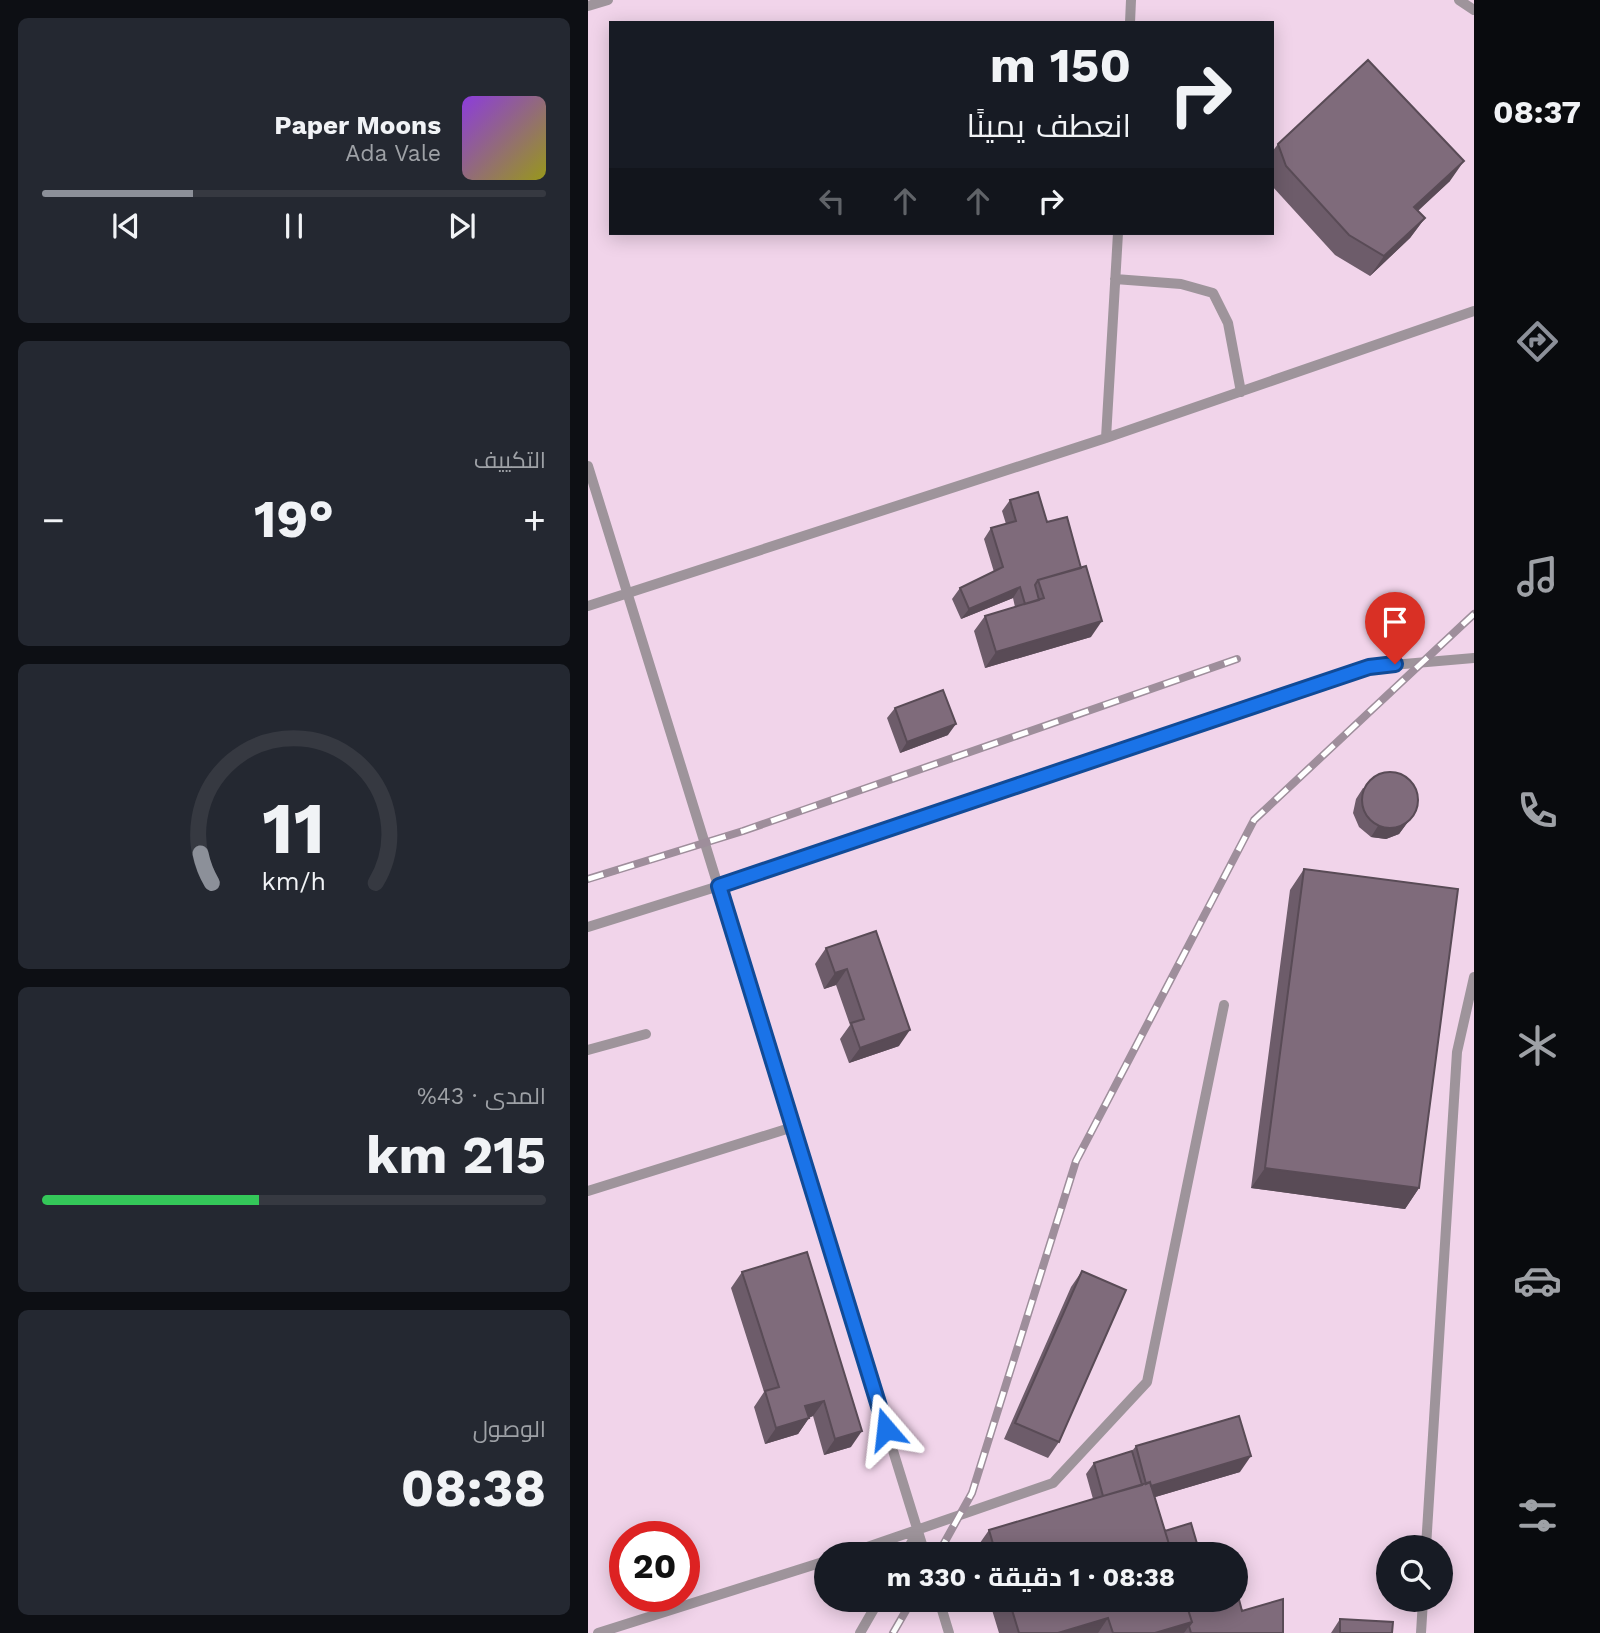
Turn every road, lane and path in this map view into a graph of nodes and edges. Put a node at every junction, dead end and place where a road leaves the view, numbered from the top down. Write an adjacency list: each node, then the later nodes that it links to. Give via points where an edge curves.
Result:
1 (608, 0): 4 (lane)
2 (1131, 0): 6 (lane)
3 (1459, 0): 5 (lane)
4 (588, 6)
5 (1474, 10)
6 (1130, 21)
7 (1118, 235): 8 (lane)
8 (1115, 279): 10 (lane, via 1181,284 1213,293 1228,323); 11 (lane)
9 (1474, 311): 10 (lane)
10 (1241, 391): 11 (lane)
11 (1106, 438): 13 (lane)
12 (588, 466): 13 (lane)
13 (627, 593): 14 (lane); 16 (lane)
14 (588, 606)
15 (1474, 658): 16 (lane, via 1369,667)
16 (719, 886): 17 (lane); 22 (lane)
17 (588, 927)
18 (1474, 978): 25 (lane, via 1457,1052)
19 (1224, 1005): 24 (lane, via 1147,1382 1053,1483)
20 (646, 1034): 21 (lane)
21 (588, 1050)
22 (793, 1127): 23 (lane); 24 (lane)
23 (588, 1191)
24 (918, 1531): 26 (lane); 27 (lane); 28 (lane)
25 (1427, 1535)
26 (884, 1542)
27 (912, 1542)
28 (921, 1542)
29 (814, 1565): 33 (lane)
30 (872, 1612): 34 (lane)
31 (943, 1612): 35 (lane)
32 (1422, 1612): 36 (lane)
33 (598, 1633)
34 (860, 1633)
35 (949, 1633)
36 (1421, 1633)

